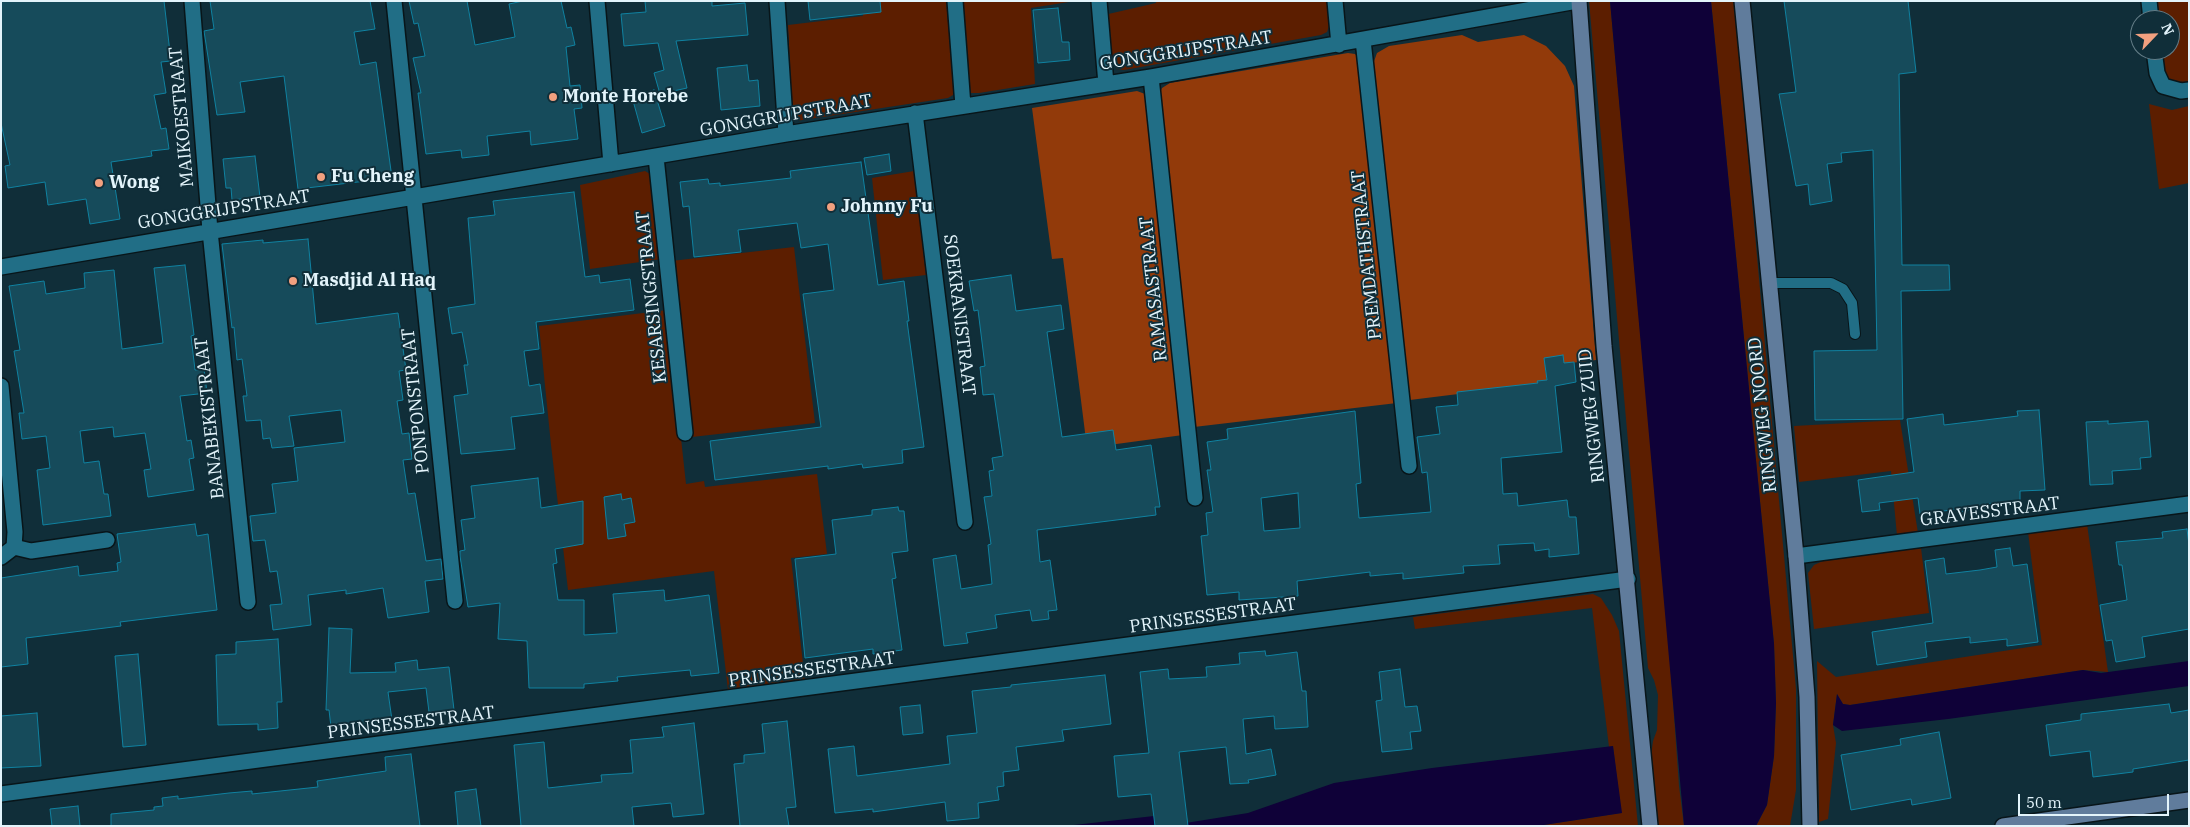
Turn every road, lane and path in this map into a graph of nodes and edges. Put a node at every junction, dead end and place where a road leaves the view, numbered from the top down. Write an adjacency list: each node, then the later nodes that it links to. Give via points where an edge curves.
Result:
1 (192, 1): 22 (street, MAIKOESTRAAT)
2 (394, 1): 21 (street, PONPONSTRAAT)
3 (597, 1): 20 (street)
4 (777, 1): 18 (street)
5 (955, 1): 16 (street)
6 (1099, 1): 14 (street)
7 (1335, 1): 11 (street)
8 (1578, 1): 10 (street, GONGGRIJPSTRAAT); 36 (street, RINGWEG ZUID, via 1604,346)
9 (1742, 1): 24 (street, RINGWEG NOORD)
10 (1363, 40): 11 (street, GONGGRIJPSTRAAT); 28 (street, PREMDATHSTRAAT)
11 (1338, 44): 13 (street, GONGGRIJPSTRAAT)
12 (2155, 60): 15 (street, via 2163,86)
13 (1151, 77): 14 (street, GONGGRIJPSTRAAT); 29 (street, RAMASASTRAAT)
14 (1106, 84): 16 (street, GONGGRIJPSTRAAT)
15 (2189, 90)
16 (963, 106): 17 (street, GONGGRIJPSTRAAT)
17 (915, 113): 18 (street, GONGGRIJPSTRAAT); 31 (street, SOEKRANISTRAAT)
18 (786, 134): 19 (street, GONGGRIJPSTRAAT)
19 (656, 157): 20 (street, GONGGRIJPSTRAAT); 27 (street, KESARSINGSTRAAT)
20 (611, 164): 21 (street, GONGGRIJPSTRAAT)
21 (415, 198): 22 (street, GONGGRIJPSTRAAT); 37 (street, PONPONSTRAAT)
22 (210, 231): 23 (street, GONGGRIJPSTRAAT); 38 (street, BANABEKISTRAAT)
23 (1, 267)
24 (1768, 283): 25 (lane, via 1831,283 1844,290 1852,303); 34 (street, RINGWEG NOORD)
25 (1856, 334)
26 (1, 386): 33 (street)
27 (685, 433)
28 (1409, 466)
29 (1195, 498)
30 (2189, 504): 34 (street, GRAVESSTRAAT)
31 (965, 522)
32 (107, 540): 33 (street, via 31,551)
33 (14, 546): 35 (street)
34 (1796, 556): 42 (street, RINGWEG NOORD, via 1807,697)
35 (1, 557)
36 (1628, 579): 39 (street, PRINSESSESTRAAT); 41 (street, RINGWEG ZUID)
37 (455, 601)
38 (248, 602)
39 (1, 794)
40 (2189, 800): 43 (street)
41 (1650, 826)
42 (1810, 826)
43 (2003, 826)

